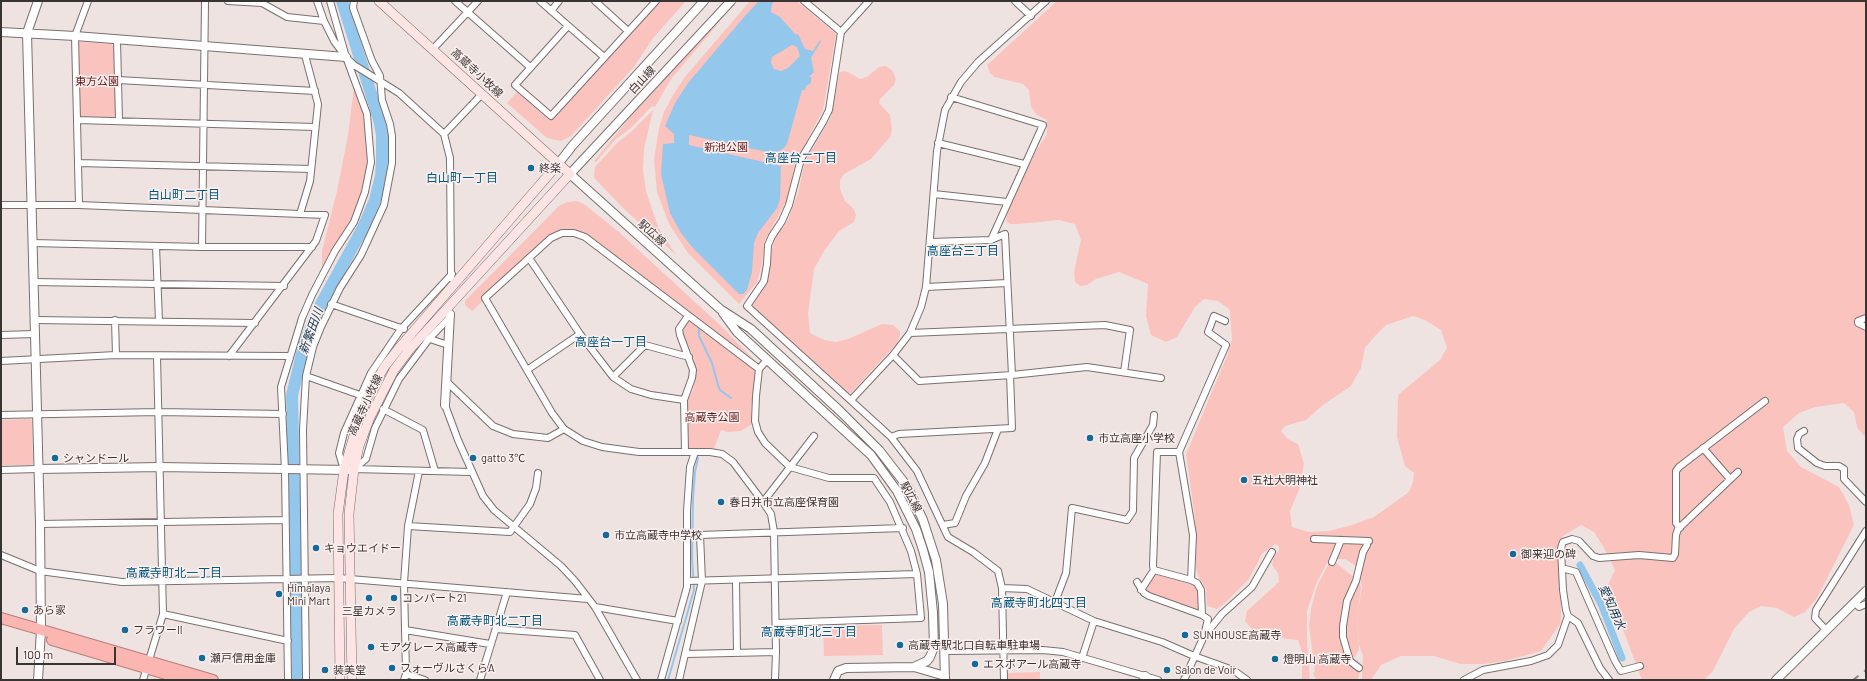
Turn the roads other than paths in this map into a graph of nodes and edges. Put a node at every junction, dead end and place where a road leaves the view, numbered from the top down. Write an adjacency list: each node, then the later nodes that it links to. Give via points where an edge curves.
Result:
1 (38, 1): 29 (street)
2 (88, 1): 30 (street)
3 (205, 1): 32 (street)
4 (228, 1): 24 (street, via 262,3 288,17)
5 (317, 1): 24 (street)
6 (330, 1): 35 (street)
7 (354, 1): 39 (street, via 353,8 372,61 379,70)
8 (379, 1): 33 (main road, 高蔵寺小牧線)
9 (455, 1): 22 (street)
10 (478, 1): 22 (street)
11 (540, 1): 21 (street)
12 (559, 1): 21 (street)
13 (595, 1): 26 (street)
14 (704, 1): 51 (street, 白山線)
15 (731, 1): 55 (street, 白山線)
16 (804, 1): 28 (street)
17 (869, 1): 28 (street)
18 (1015, 1): 23 (street)
19 (1046, 1): 23 (street)
20 (652, 2): 26 (street)
21 (551, 10): 25 (street)
22 (468, 12): 33 (street); 37 (street)
23 (1031, 16): 43 (street, via 978,62 960,82)
24 (324, 21): 35 (street)
25 (568, 26): 36 (street); 37 (street)
26 (628, 31): 36 (street)
27 (1, 32): 29 (street)
28 (841, 32): 113 (street, via 829,110 801,159 789,205 768,245 764,281 746,306)
29 (27, 33): 30 (street); 58 (street)
30 (75, 36): 31 (street); 44 (street)
31 (117, 40): 32 (street); 38 (street)
32 (204, 46): 34 (street); 40 (street)
33 (433, 49): 42 (main road, 高蔵寺小牧線)
34 (305, 55): 35 (street); 41 (street)
35 (346, 57): 39 (street); 97 (street, via 367,114 371,146 368,177 354,222 335,251 312,295)
36 (604, 57): 37 (street, via 551,116 515,85)
37 (530, 67)
38 (118, 80): 40 (street); 45 (street)
39 (378, 80): 48 (street, via 399,92); 75 (street, via 392,136 392,163 388,188 374,229)
40 (204, 85): 41 (street); 46 (street)
41 (315, 91): 47 (street, via 318,104)
42 (482, 94): 48 (street); 51 (main road, 高蔵寺小牧線)
43 (951, 97): 49 (street, via 941,123); 52 (street, via 1043,126)
44 (77, 120): 45 (street); 50 (street)
45 (119, 121): 46 (street)
46 (204, 124): 47 (street); 53 (street)
47 (315, 127): 54 (street)
48 (444, 134): 87 (street, via 450,158 452,276)
49 (938, 143): 52 (street); 56 (street)
50 (79, 164): 53 (street); 60 (street)
51 (558, 164): 55 (main road, 高蔵寺小牧線); 137 (main road, 高蔵寺小牧線, via 418,324 385,366 360,415)
52 (1024, 164): 57 (street)
53 (203, 167): 54 (street); 61 (street)
54 (311, 169): 62 (street)
55 (570, 174): 76 (street, 駅広線); 138 (main road, 高蔵寺小牧線, via 426,330 394,370 370,417 359,446)
56 (934, 194): 57 (street); 64 (street)
57 (1007, 202): 63 (street)
58 (31, 204): 59 (street); 60 (street); 65 (street)
59 (1, 205)
60 (79, 205): 61 (street)
61 (203, 209): 62 (street); 67 (street)
62 (300, 214): 68 (street, via 325,215)
63 (990, 240): 64 (street); 72 (street, via 1005,234)
64 (930, 242): 74 (street)
65 (32, 243): 66 (street); 70 (street)
66 (156, 246): 67 (street); 71 (street)
67 (202, 247): 68 (street)
68 (312, 247): 73 (street)
69 (529, 258): 78 (street, via 551,238 562,233 574,233 585,237); 90 (street); 104 (street, via 485,298)
70 (34, 282): 71 (street); 80 (street)
71 (158, 283): 73 (street); 82 (street)
72 (1007, 283): 74 (street); 86 (street)
73 (284, 286): 84 (street)
74 (926, 287): 88 (street)
75 (332, 304): 87 (street); 107 (street, via 314,347)
76 (720, 309): 101 (street, 駅広線, via 737,332); 203 (street, 駅広線, via 744,323 840,411 879,450 907,486 923,520 936,560 942,596)
77 (450, 316): 92 (street); 93 (street)
78 (688, 316): 99 (street, via 679,329); 103 (street)
79 (1866, 318): 85 (street, via 1858,321)
80 (34, 320): 81 (street); 89 (street)
81 (115, 320): 82 (street); 94 (street)
82 (159, 321): 84 (street)
83 (1225, 321): 130 (street, via 1214,316 1208,332 1226,345)
84 (255, 323): 96 (street)
85 (1866, 327)
86 (1009, 328): 88 (street); 105 (street, via 1105,325 1130,330); 106 (street)
87 (403, 329): 111 (street, via 371,373)
88 (910, 333): 98 (street)
89 (35, 334): 91 (street); 100 (street)
90 (580, 334): 104 (street); 108 (street)
91 (1, 335)
92 (428, 338): 93 (street); 116 (street, via 399,379)
93 (448, 344): 110 (street)
94 (116, 355): 95 (street); 100 (street)
95 (158, 356): 96 (street); 117 (street)
96 (229, 356): 97 (street)
97 (290, 356): 119 (street, via 281,386)
98 (893, 356): 106 (street, via 919,381); 113 (street)
99 (689, 357): 108 (street, via 646,345); 112 (street, via 693,370)
100 (36, 360): 102 (street); 118 (street)
101 (767, 360): 103 (street); 211 (street, 駅広線, via 871,455 907,510 929,572 933,613 933,653 927,661)
102 (1, 362)
103 (759, 369): 132 (street, via 754,410 758,432 765,443)
104 (527, 370): 122 (street)
105 (1124, 372): 106 (street, via 1087,367); 109 (street)
106 (1011, 375): 123 (street, via 1012,428)
107 (306, 376): 111 (street); 136 (street, via 303,430)
108 (613, 377): 112 (street, via 631,388 651,395)
109 (1160, 378)
110 (447, 382): 115 (street); 122 (street, via 493,426 513,434 548,438)
111 (360, 395): 137 (street, via 344,433 339,453)
112 (684, 400): 128 (street)
113 (851, 400): 126 (street)
114 (1765, 401): 127 (street)
115 (445, 405): 141 (street)
116 (383, 410): 138 (street, via 366,459); 140 (street, via 423,430)
117 (158, 412): 118 (street); 119 (street); 131 (street)
118 (37, 414): 121 (street); 133 (street)
119 (283, 414): 135 (street)
120 (1154, 415): 183 (street, via 1153,425 1134,458 1132,511 1127,520 1072,508 1066,573)
121 (1, 416)
122 (564, 429): 128 (street, via 583,441 602,447 640,452)
123 (998, 429): 126 (street, via 899,434); 150 (street, via 985,463 966,496 955,523)
124 (1804, 431): 146 (street, via 1797,439 1798,448 1817,463 1844,469 1844,479)
125 (814, 436): 132 (street)
126 (891, 437): 150 (street, via 917,471)
127 (1703, 448): 144 (street); 154 (street, via 1676,471 1676,523)
128 (685, 452): 129 (street)
129 (695, 452): 145 (street, via 722,454 733,462); 174 (street, via 690,468 686,511)
130 (1179, 452): 163 (street, via 1157,452); 172 (street, via 1193,535)
131 (160, 468): 133 (street); 135 (street); 148 (street)
132 (790, 468): 145 (street); 153 (street, via 829,478 874,478)
133 (38, 469): 134 (street); 149 (street)
134 (1, 470)
135 (285, 470): 136 (street); 147 (street)
136 (305, 470): 137 (street); 167 (street)
137 (344, 470): 138 (street); 168 (main road, 高蔵寺小牧線, via 338,514)
138 (354, 470): 139 (street); 169 (main road, 高蔵寺小牧線, via 349,514)
139 (419, 471): 140 (street); 151 (street)
140 (435, 471): 141 (street)
141 (471, 472): 152 (street, via 486,501)
142 (1738, 472): 144 (street)
143 (538, 473): 152 (street, via 530,504)
144 (1730, 479): 154 (street)
145 (763, 502): 156 (street, via 771,514)
146 (1866, 502)
147 (285, 520): 148 (street); 166 (street)
148 (161, 522): 149 (street); 173 (street)
149 (40, 524): 164 (street)
150 (942, 525): 178 (street, via 948,537 998,571)
151 (408, 526): 152 (street, via 510,532); 177 (street)
152 (513, 526): 182 (street, via 561,566)
153 (903, 528): 156 (street); 165 (street)
154 (1680, 528): 162 (street, via 1676,535 1676,554 1673,558 1599,558 1572,539 1563,542)
155 (1866, 531): 197 (street, via 1816,610 1815,618)
156 (774, 532): 170 (street); 175 (street, via 700,535)
157 (1314, 539): 158 (street)
158 (1341, 540): 161 (street); 212 (street, via 1368,541 1356,581 1346,601 1343,626 1350,661)
159 (1272, 552): 199 (street, via 1252,587 1222,614)
160 (1, 555): 164 (street)
161 (1332, 562)
162 (1562, 568): 189 (street); 210 (street, via 1576,572 1621,671)
163 (1154, 570): 172 (street); 179 (street)
164 (40, 571): 173 (street, via 122,582); 198 (street)
165 (917, 574): 170 (street); 193 (street, via 920,618)
166 (287, 578): 167 (street); 173 (street); 200 (street)
167 (304, 578): 168 (street); 214 (street)
168 (338, 578): 169 (street); 222 (main road, 高蔵寺小牧線)
169 (350, 578): 177 (street); 223 (main road, 高蔵寺小牧線)
170 (775, 578): 171 (street); 193 (street)
171 (736, 580): 175 (street); 205 (street)
172 (1191, 580): 188 (street, via 1197,583 1201,590)
173 (162, 581): 187 (street)
174 (688, 581): 175 (street); 192 (street)
175 (700, 581): 206 (street)
176 (1137, 582): 179 (street)
177 (404, 583): 181 (street); 196 (street)
178 (1002, 588): 183 (street, via 1027,589); 202 (street)
179 (1141, 590): 188 (street, via 1149,596)
180 (1866, 591): 184 (street)
181 (507, 592): 182 (street); 195 (street)
182 (588, 599): 186 (street)
183 (1055, 602): 191 (street)
184 (1854, 602): 185 (street, via 1859,607); 197 (street)
185 (1866, 604)
186 (595, 607): 192 (street); 227 (street)
187 (163, 614): 200 (street); 209 (street)
188 (1202, 615): 199 (street, via 1208,619)
189 (1568, 616): 236 (street, via 1558,645 1548,655 1531,661 1483,670); 237 (street, via 1578,623 1600,668)
190 (1, 618): 198 (highway)
191 (1094, 620): 207 (street, via 1162,642); 208 (street)
192 (678, 621): 228 (street)
193 (776, 623): 204 (street)
194 (1, 625): 198 (highway)
195 (496, 629): 201 (street); 226 (street, via 575,635)
196 (405, 630): 201 (street); 213 (street)
197 (1826, 630): 238 (street)
198 (41, 633): 209 (highway); 217 (street)
199 (1204, 636): 207 (street)
200 (288, 641): 221 (street)
201 (490, 644): 225 (street)
202 (1003, 650): 203 (street); 208 (street, via 1063,652); 232 (street)
203 (944, 651): 215 (street, 駅広線)
204 (776, 652): 205 (street); 230 (street)
205 (737, 653): 206 (street)
206 (686, 654): 229 (street)
207 (1194, 656): 234 (street); 235 (street, via 1232,670)
208 (1082, 658): 216 (street)
209 (148, 665): 218 (street); 219 (highway); 220 (highway)
210 (1640, 666)
211 (914, 667): 215 (street); 231 (street, via 846,668 838,671)
212 (1359, 668)
213 (405, 677): 224 (street)
214 (306, 678)
215 (945, 678)
216 (1141, 678): 233 (street)
217 (38, 680)
218 (143, 680)
219 (186, 680)
220 (213, 680)
221 (288, 680)
222 (340, 680)
223 (352, 680)
224 (425, 680)
225 (480, 680)
226 (600, 680)
227 (637, 680)
228 (661, 680)
229 (679, 680)
230 (775, 680)
231 (834, 680)
232 (1004, 680)
233 (1158, 680)
234 (1184, 680)
235 (1247, 680)
236 (1464, 680)
237 (1609, 680)
238 (1776, 680)

